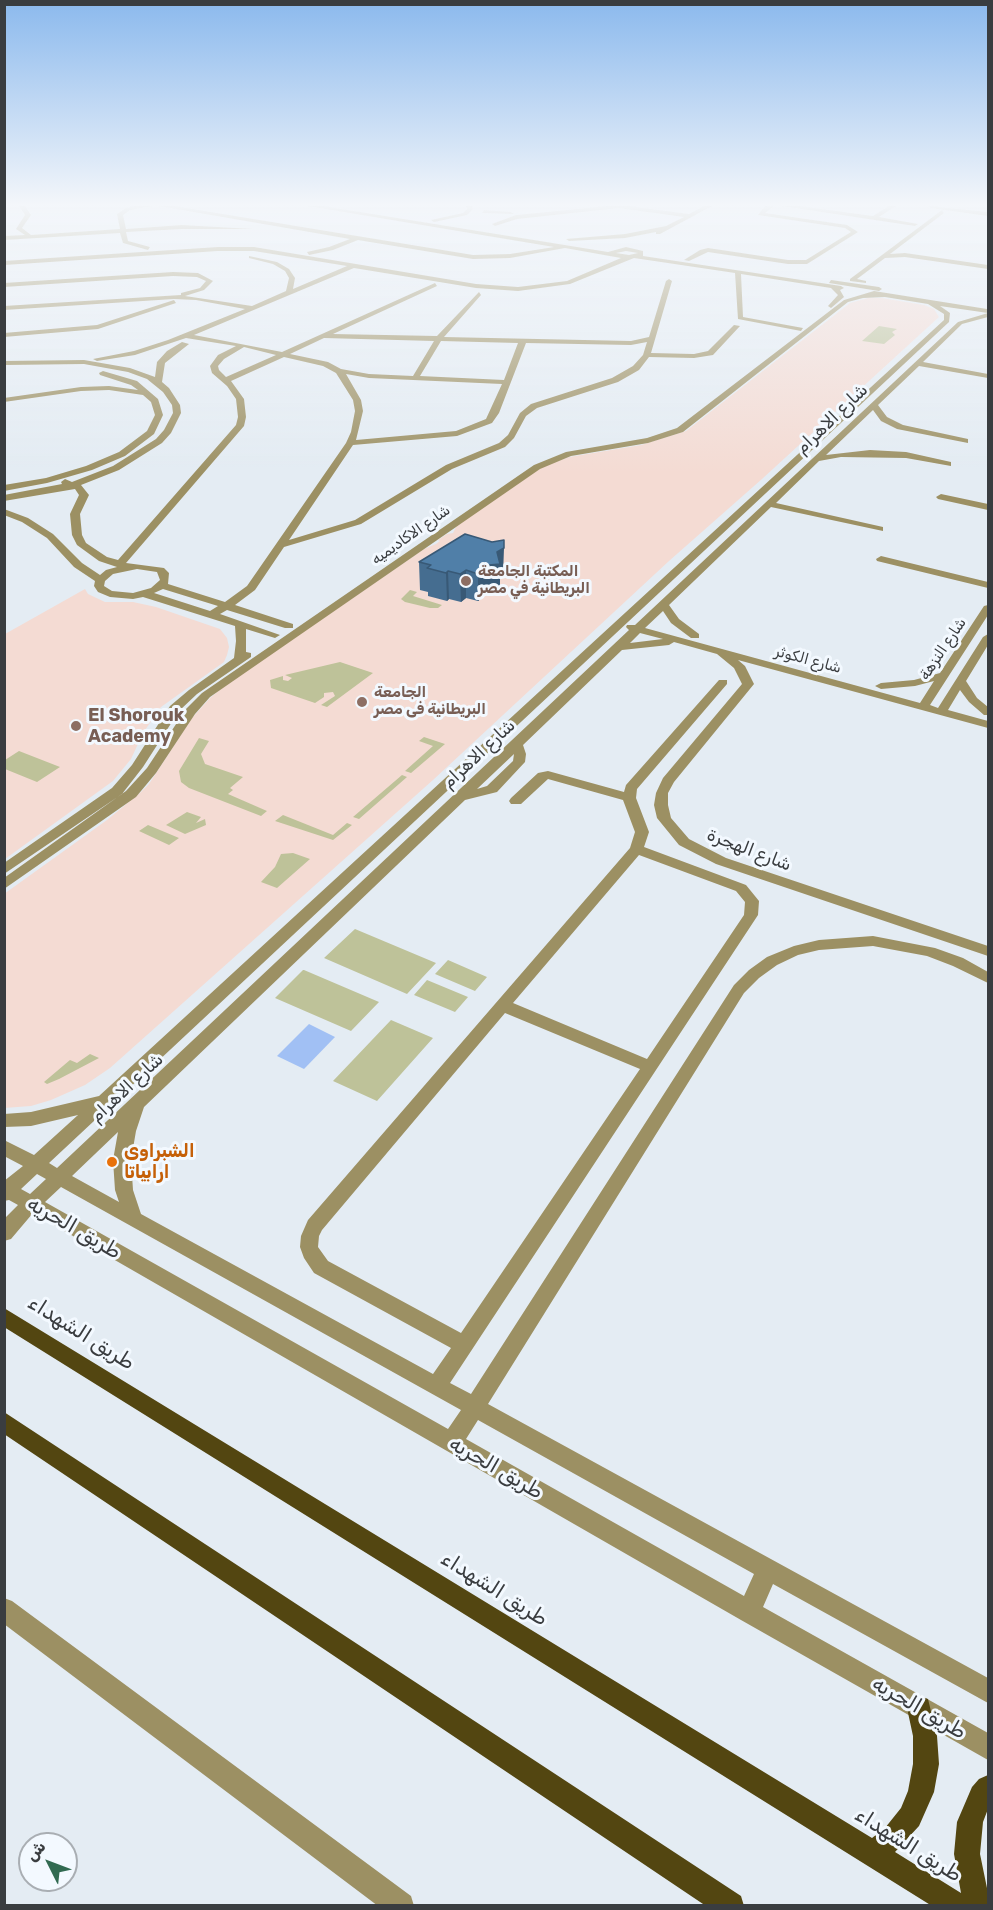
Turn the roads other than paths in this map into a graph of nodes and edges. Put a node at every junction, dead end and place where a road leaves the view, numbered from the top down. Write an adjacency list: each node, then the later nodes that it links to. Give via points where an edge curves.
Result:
1 (181, 295): 14 (street)
2 (203, 295): 16 (street)
3 (284, 295): 15 (street)
4 (298, 295): 24 (street)
5 (413, 295): 29 (street)
6 (478, 295): 37 (street)
7 (665, 295): 41 (street)
8 (739, 295): 31 (street, via 740,318)
9 (841, 295): 31 (street, شارع الاكاديميه)
10 (866, 295): 38 (street, شارع الاكاديميه, via 846,301)
11 (904, 295): 13 (street)
12 (904, 295): 13 (street)
13 (908, 296): 19 (street); 22 (street)
14 (174, 297): 16 (street); 17 (street)
15 (277, 298): 21 (street); 24 (street)
16 (205, 299): 21 (street)
17 (69, 301): 20 (street); 23 (street); 23 (street)
18 (194, 301): 20 (street); 21 (street); 26 (street, via 168,304)
19 (930, 302): 25 (street); 28 (street)
20 (108, 303): 26 (street, via 128,310)
21 (223, 305): 24 (street); 27 (street)
22 (988, 306)
23 (4, 309)
24 (256, 311): 27 (street); 36 (street)
25 (988, 313): 28 (street, شارع الاهرام)
26 (130, 316): 32 (street, via 90,328)
27 (231, 318): 34 (street)
28 (954, 322): 45 (street, شارع الاهرام); 66 (street, شارع الاهرام)
29 (346, 326): 33 (street); 35 (street)
30 (736, 326): 41 (street, via 710,353 694,356)
31 (801, 329): 38 (street, شارع الاكاديميه)
32 (4, 335)
33 (362, 335): 35 (street); 37 (street)
34 (186, 336): 36 (street); 43 (street)
35 (323, 336): 42 (street)
36 (200, 338): 40 (street); 46 (street, via 170,353)
37 (438, 338): 39 (street); 55 (street)
38 (793, 339): 78 (street, شارع الاكاديميه, via 686,427 665,436 551,459)
39 (523, 340): 41 (street); 59 (street)
40 (243, 345): 42 (street); 56 (street, via 216,361 215,371)
41 (649, 347): 84 (street, via 636,368 615,380 534,406 523,415 507,441 496,448 449,467 363,519)
42 (284, 354): 50 (street); 56 (street)
43 (106, 358): 48 (street); 49 (street)
44 (4, 363): 49 (street)
45 (916, 364): 52 (street); 52 (street, via 949,365); 63 (street, شارع الاهرام)
46 (159, 367): 51 (street); 57 (street)
47 (4, 368): 49 (street)
48 (97, 368): 49 (street); 51 (street); 53 (street)
49 (72, 371): 60 (street)
50 (339, 371): 54 (street); 58 (street)
51 (140, 373): 53 (street); 57 (street)
52 (988, 374)
53 (112, 375): 61 (street, via 135,383)
54 (369, 376): 55 (street); 58 (street)
55 (415, 378): 59 (street)
56 (226, 380): 87 (street, via 240,399 240,426)
57 (158, 382): 71 (street, via 176,405 173,422 147,450)
58 (348, 382): 68 (street, via 359,411)
59 (507, 382): 68 (street, via 493,417 476,428)
60 (53, 392): 61 (street, via 95,388); 62 (street)
61 (149, 394): 72 (street, via 159,415 145,438 106,461)
62 (4, 400)
63 (873, 405): 64 (street); 65 (street, شارع الاهرام)
64 (884, 419): 65 (street); 67 (street, via 909,430)
65 (856, 421): 66 (street); 69 (street, شارع الاهرام)
66 (837, 422): 98 (street, شارع الاهرام)
67 (965, 441)
68 (350, 443): 82 (street)
69 (815, 460): 70 (street, via 870,453 906,455); 79 (street, شارع الاهرام)
70 (948, 464)
71 (102, 474): 73 (street); 75 (street)
72 (47, 480): 73 (street); 74 (street)
73 (72, 485): 75 (street); 77 (street)
74 (4, 488)
75 (84, 495): 87 (street, via 75,514 82,544)
76 (941, 497): 80 (street)
77 (4, 498)
78 (481, 500): 91 (street, شارع الاكاديميه); 93 (street, شارع الاكاديميه)
79 (769, 504): 83 (street); 94 (street, شارع الاهرام)
80 (988, 507)
81 (4, 512): 88 (street, via 50,536 78,565)
82 (293, 527): 84 (street); 85 (street)
83 (880, 529)
84 (328, 533): 85 (street)
85 (281, 545): 95 (street, via 251,588)
86 (881, 559): 90 (street)
87 (123, 566): 88 (street); 89 (street, via 160,570 166,577)
88 (100, 580): 92 (street, via 102,591 110,594)
89 (162, 585): 92 (street); 95 (street)
90 (988, 585)
91 (341, 590): 93 (street); 100 (street, شارع الاكاديميه)
92 (145, 594): 97 (street)
93 (353, 594): 115 (street, شارع الاكاديميه, via 216,688)
94 (664, 604): 101 (street, شارع الاهرام); 103 (street)
95 (226, 606): 97 (street); 100 (street)
96 (988, 608): 108 (street, شارع النزهة)
97 (211, 615): 99 (street)
98 (623, 621): 101 (street, شارع الكوثر); 132 (street, شارع الاهرام)
99 (240, 624): 102 (street); 107 (street)
100 (289, 626): 102 (street, شارع الاكاديميه)
101 (641, 626): 103 (street, شارع الكوثر); 105 (street, شارع الاهرام)
102 (275, 635): 107 (street, شارع الاكاديميه)
103 (690, 639): 105 (street); 106 (street, شارع الكوثر); 111 (street, شارع الكوثر)
104 (987, 642): 109 (street, شارع النزهة)
105 (618, 647): 118 (street, شارع الاهرام)
106 (721, 652): 112 (street, شارع الكوثر); 129 (street, شارع الهجرة, via 739,666 748,684 662,792 664,818 672,830 684,842 721,861)
107 (240, 659): 114 (street, شارع الاكاديميه)
108 (944, 675): 111 (street); 112 (street, شارع النزهة)
109 (960, 681): 113 (street, شارع النزهة); 116 (street)
110 (723, 682): 122 (street, via 635,784)
111 (881, 686): 112 (street, شارع الكوثر)
112 (926, 703): 113 (street, شارع الكوثر)
113 (943, 708): 116 (street, شارع الكوثر); 117 (street, شارع الكوثر)
114 (174, 709): 115 (street); 124 (street, شارع الاكاديميه, via 128,779)
115 (190, 712): 125 (street, شارع الاكاديميه, via 143,782)
116 (988, 714)
117 (988, 725)
118 (516, 744): 119 (street, via 520,759); 121 (street, شارع الاهرام)
119 (514, 768): 120 (street); 121 (street, via 492,789)
120 (542, 777): 122 (street, via 555,776); 123 (street)
121 (461, 796): 133 (street, شارع الاهرام)
122 (629, 798): 126 (street, via 642,832)
123 (516, 801)
124 (62, 830): 125 (street); 127 (street, شارع الاكاديميه)
125 (76, 835): 128 (street, شارع الاكاديميه)
126 (636, 849): 131 (street); 134 (street, via 741,888 752,901 753,909)
127 (4, 870)
128 (4, 885)
129 (988, 951)
130 (988, 978): 150 (street, via 930,952 873,941 845,941 802,949 772,961 754,974 739,989)
131 (502, 1005): 134 (street); 148 (street, via 315,1225 310,1236 309,1247 321,1267)
132 (159, 1051): 133 (street); 135 (street, شارع الاهرام)
133 (182, 1061): 136 (street, شارع الاهرام)
134 (651, 1066): 148 (street)
135 (141, 1068): 136 (street); 137 (street, شارع الاهرام)
136 (164, 1078): 138 (street, شارع الاهرام)
137 (106, 1100): 139 (street, via 50,1115); 141 (street, شارع الاهرام)
138 (138, 1103): 142 (street, شارع الاهرام); 145 (street, via 127,1131 122,1160 124,1190)
139 (4, 1121)
140 (4, 1147): 141 (street, طريق الحريه)
141 (37, 1164): 142 (street, طريق الحريه); 143 (street, شارع الاهرام)
142 (59, 1177): 144 (street, شارع الاهرام); 145 (street, طريق الحريه)
143 (6, 1191): 144 (street, طريق الحريه)
144 (32, 1204): 146 (street, شارع الاهرام); 152 (street, طريق الحريه)
145 (134, 1218): 149 (street, طريق الحريه)
146 (4, 1234)
147 (4, 1316): 162 (main road, طريق الشهداء)
148 (465, 1345): 149 (street)
149 (437, 1386): 150 (street, طريق الحريه)
150 (474, 1407): 152 (street); 153 (street, طريق الحريه)
151 (4, 1422): 164 (main road)
152 (452, 1442): 155 (street, طريق الحريه)
153 (768, 1569): 155 (street); 157 (street, طريق الحريه)
154 (4, 1609): 163 (street)
155 (749, 1612): 159 (street, طريق الحريه)
156 (988, 1677): 157 (street)
157 (963, 1678): 158 (street, طريق الحريه)
158 (988, 1691)
159 (919, 1708): 160 (street, طريق الحريه); 162 (main road, via 926,1764 921,1792 894,1837)
160 (988, 1747)
161 (988, 1788): 166 (main road, via 970,1822 967,1854)
162 (873, 1853): 165 (main road, طريق الشهداء)
163 (401, 1905)
164 (731, 1905)
165 (958, 1905)
166 (980, 1905)

